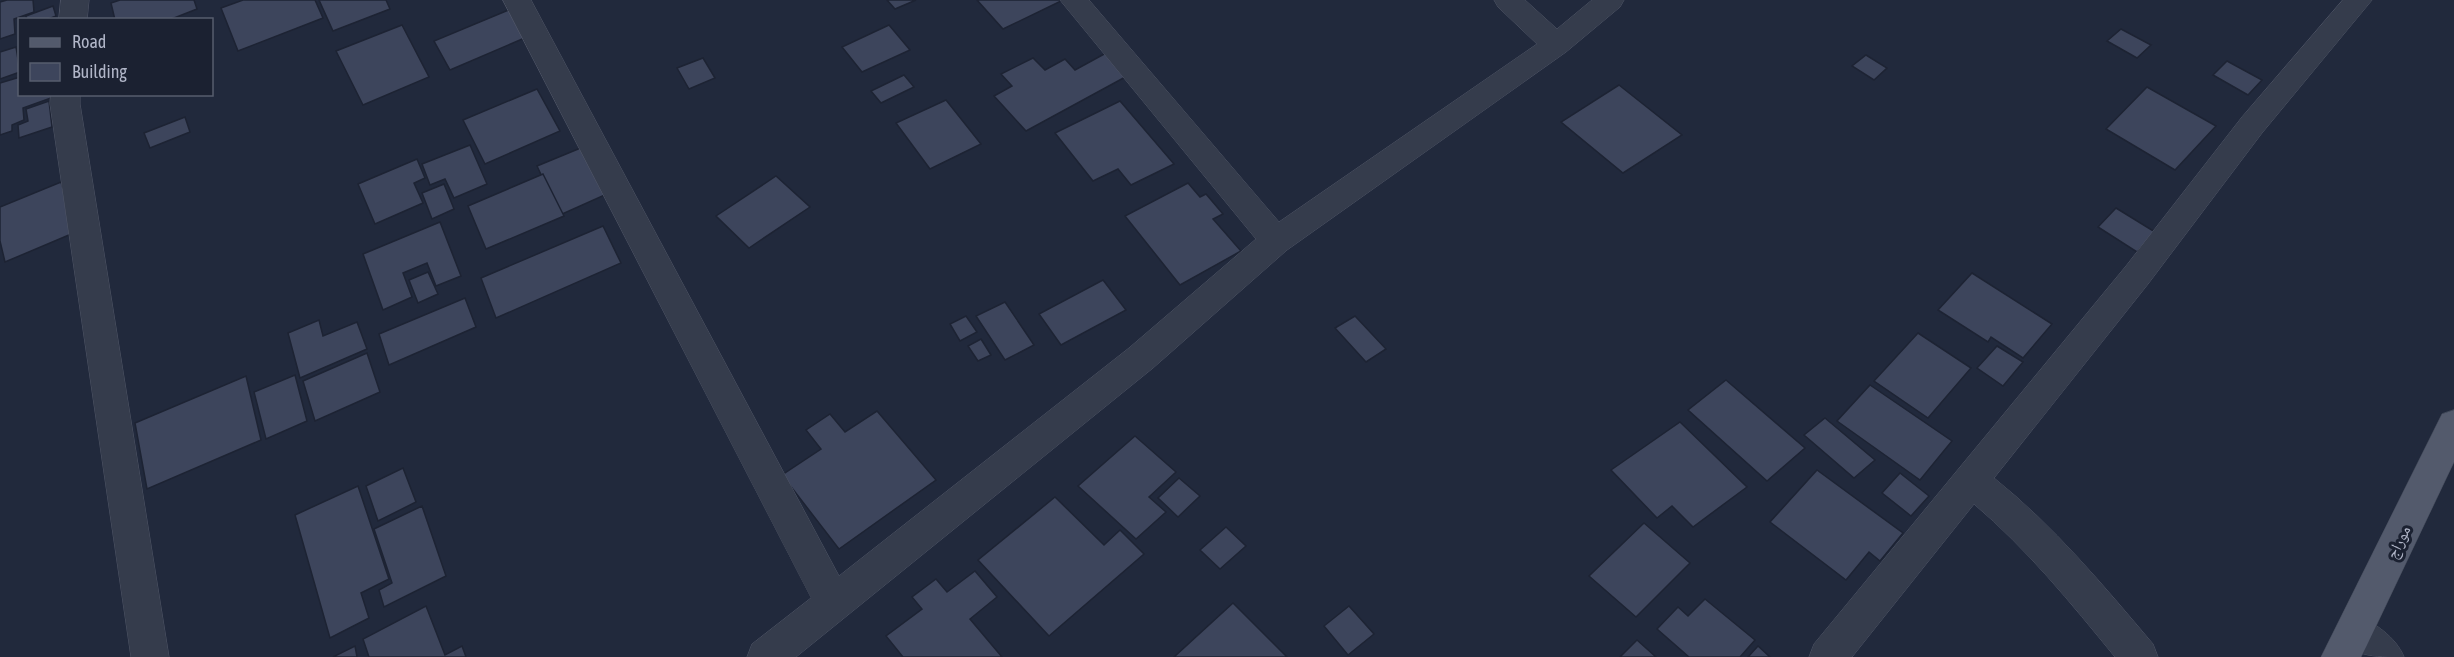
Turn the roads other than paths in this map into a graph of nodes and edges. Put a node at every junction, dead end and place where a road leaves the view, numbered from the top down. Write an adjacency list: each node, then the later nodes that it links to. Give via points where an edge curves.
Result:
1 (75, 0): 7 (street)
2 (517, 0): 13 (street)
3 (1074, 0): 10 (street)
4 (1508, 0): 8 (street)
5 (1610, 0): 8 (street)
6 (2358, 0): 12 (street, via 2252,125)
7 (73, 18)
8 (1556, 45): 10 (street)
9 (66, 96): 15 (street)
10 (1276, 241): 13 (street, via 1141,358)
11 (2454, 425): 14 (main road, موراج)
12 (1972, 481): 17 (street); 18 (street, via 2009,510 2072,576)
13 (833, 603): 16 (street)
14 (2347, 645): 19 (street)
15 (150, 657)
16 (766, 657)
17 (1828, 657)
18 (2139, 657)
19 (2385, 657)

